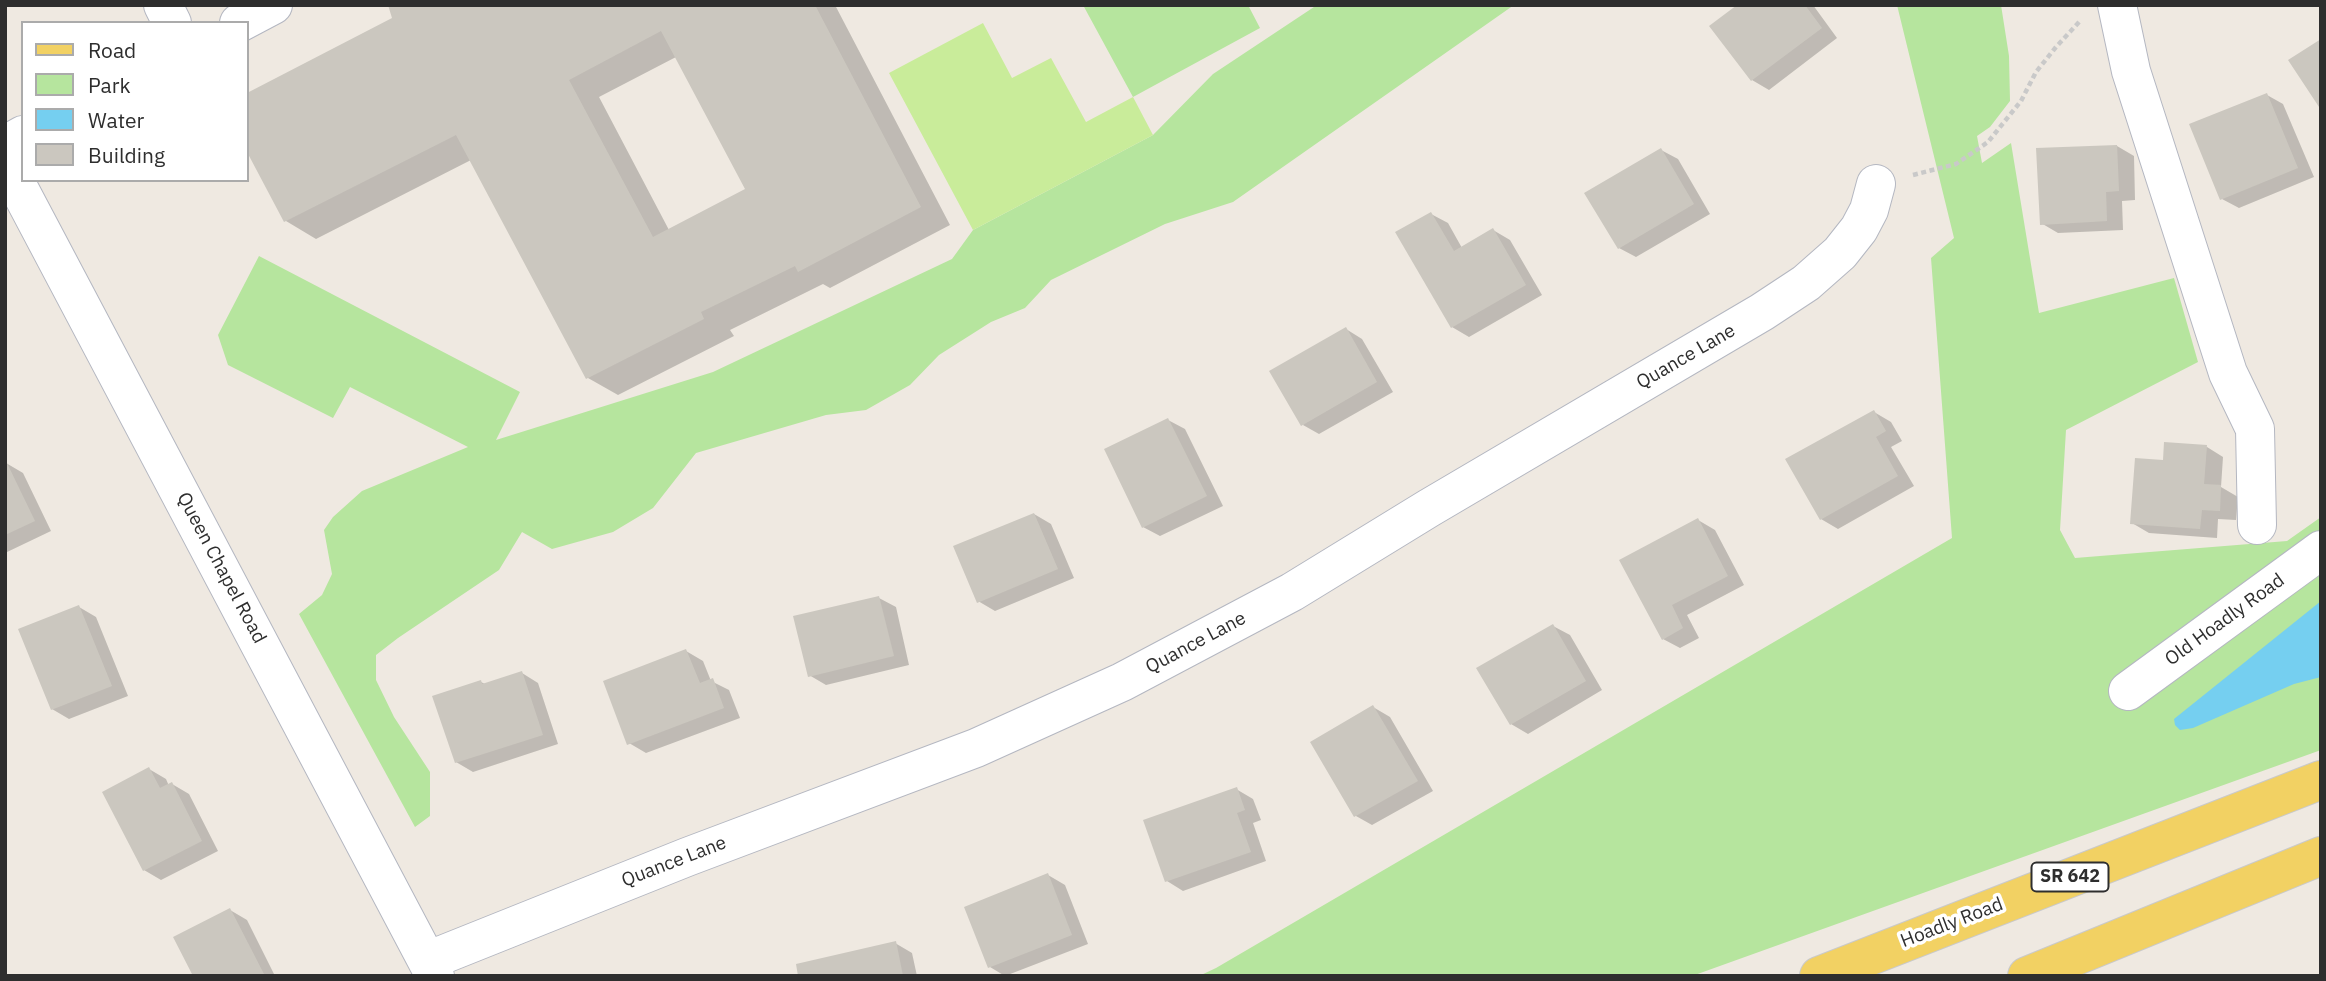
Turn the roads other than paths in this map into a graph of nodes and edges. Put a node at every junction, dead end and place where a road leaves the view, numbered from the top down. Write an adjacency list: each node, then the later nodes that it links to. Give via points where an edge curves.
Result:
1 (163, 5): 4 (street)
2 (273, 5): 5 (street)
3 (2117, 5): 10 (street, via 2131,71 2228,373 2255,429)
4 (171, 21)
5 (243, 21)
6 (21, 136): 7 (street)
7 (5, 145)
8 (5, 162): 15 (street, Queen Chapel Road)
9 (1877, 184): 15 (street, Quance Lane, via 1859,229 1840,253 1806,282 1292,592 1122,682 976,748 687,857)
10 (2257, 525)
11 (2321, 550): 12 (street, Old Hoadly Road)
12 (2128, 691)
13 (2321, 780): 16 (main road, Hoadly Road / SR 642)
14 (2321, 856): 17 (main road)
15 (431, 969)
16 (1819, 976)
17 (2027, 976)

